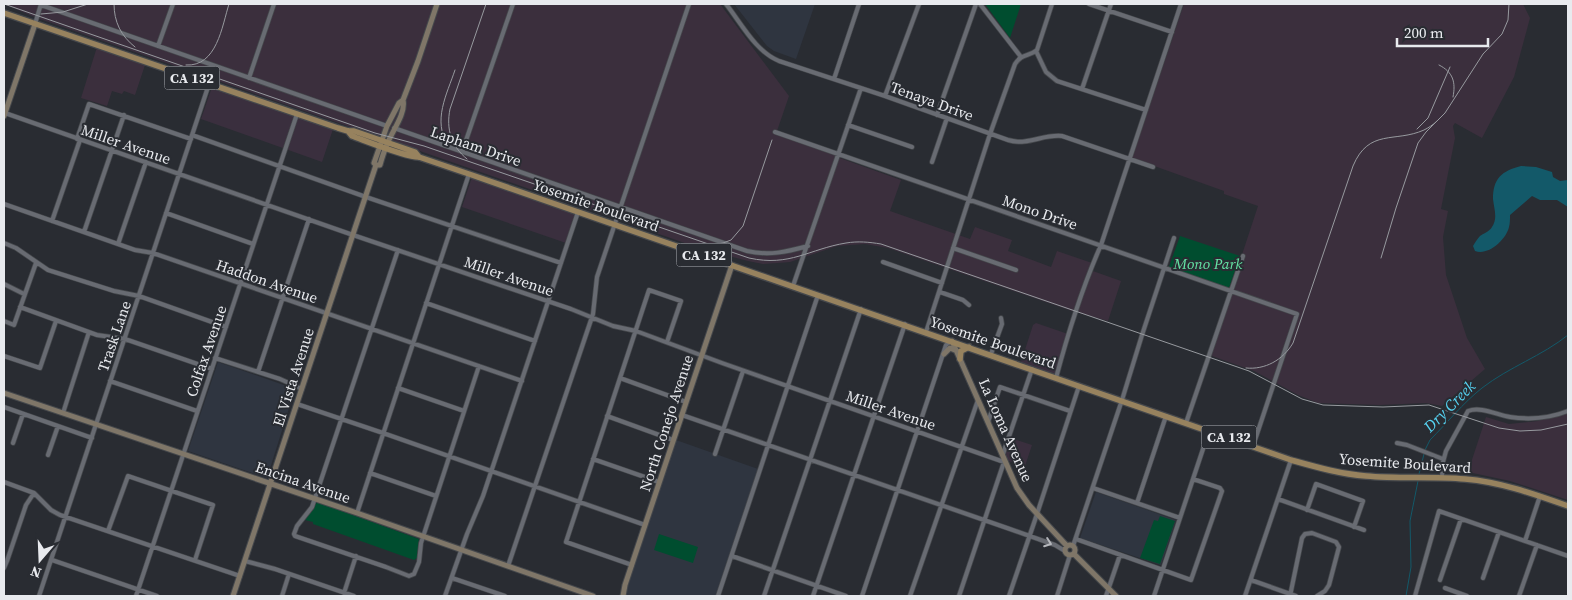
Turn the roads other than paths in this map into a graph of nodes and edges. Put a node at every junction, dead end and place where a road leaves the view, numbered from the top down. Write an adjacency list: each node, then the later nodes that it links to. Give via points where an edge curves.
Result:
1 (41, 4): 18 (street); 20 (street)
2 (173, 4): 20 (street)
3 (274, 4): 23 (street)
4 (437, 4): 29 (street)
5 (513, 4): 46 (street)
6 (689, 4): 59 (street)
7 (726, 4): 24 (street, Tenaya Drive, via 768,56)
8 (859, 4): 24 (street)
9 (918, 4): 28 (street)
10 (976, 4): 34 (street)
11 (980, 4): 22 (street)
12 (1052, 4): 21 (street)
13 (1089, 4): 16 (street)
14 (1111, 4): 16 (street)
15 (1181, 4): 19 (street)
16 (1108, 11): 19 (street); 27 (street)
17 (4, 13): 18 (main road, Yosemite Boulevard / CA 132)
18 (35, 24): 25 (main road, Yosemite Boulevard / CA 132); 32 (street)
19 (1172, 32): 30 (street)
20 (158, 46): 23 (street)
21 (1036, 50): 22 (street); 27 (street, via 1046,72 1053,78)
22 (1021, 57): 40 (street, via 1015,64)
23 (249, 78): 37 (street)
24 (834, 79): 26 (street, Tenaya Drive)
25 (209, 84): 31 (main road, Yosemite Boulevard / CA 132); 41 (street, Trask Lane)
26 (861, 88): 28 (street, Tenaya Drive); 36 (street)
27 (1082, 89): 30 (street)
28 (885, 96): 34 (street, Tenaya Drive)
29 (403, 100): 37 (street); 38 (street)
30 (1146, 110): 48 (street)
31 (297, 114): 43 (main road, Yosemite Boulevard / CA 132, via 354,131); 51 (street, Colfax Avenue)
32 (4, 115): 42 (street, Miller Avenue)
33 (124, 115): 41 (street); 42 (street, via 89,104); 45 (street)
34 (937, 115): 35 (street, Tenaya Drive)
35 (947, 118): 40 (street, Tenaya Drive); 50 (street)
36 (848, 125): 44 (street); 47 (street)
37 (387, 126): 43 (street)
38 (394, 128): 43 (street); 46 (street, Lapham Drive)
39 (775, 132): 47 (street, Mono Drive)
40 (990, 134): 48 (street, Tenaya Drive, via 1020,142 1062,136); 56 (street)
41 (191, 137): 51 (street); 53 (street, Trask Lane)
42 (78, 139): 45 (street, Miller Avenue); 63 (street)
43 (384, 144): 54 (main road, Yosemite Boulevard / CA 132, via 415,152 419,157); 55 (street, El Vista Avenue, via 374,163)
44 (912, 147)
45 (112, 151): 49 (street, Miller Avenue); 66 (street)
46 (462, 152): 59 (street, Lapham Drive)
47 (838, 155): 56 (street, Mono Drive); 72 (street)
48 (1129, 159): 52 (street, Tenaya Drive); 73 (street)
49 (146, 162): 53 (street, Miller Avenue); 70 (street)
50 (932, 162)
51 (279, 167): 55 (street); 58 (street, Colfax Avenue)
52 (1152, 167)
53 (179, 174): 58 (street, Miller Avenue); 61 (street, Trask Lane)
54 (469, 174): 60 (main road, Yosemite Boulevard / CA 132); 65 (street)
55 (366, 197): 65 (street); 67 (street, El Vista Avenue)
56 (969, 200): 73 (street, Mono Drive); 74 (street)
57 (4, 204): 63 (street, Haddon Avenue)
58 (266, 205): 62 (street, Miller Avenue); 71 (street, Colfax Avenue)
59 (619, 208): 64 (street); 72 (street, Lapham Drive, via 756,253 779,254)
60 (578, 212): 64 (main road, Yosemite Boulevard / CA 132); 80 (street)
61 (166, 213): 71 (street); 76 (street, Trask Lane)
62 (309, 219): 67 (street, Miller Avenue); 94 (street)
63 (52, 221): 66 (street, Haddon Avenue)
64 (615, 224): 82 (main road, Yosemite Boulevard / CA 132); 101 (street, via 597,277)
65 (452, 226): 80 (street); 81 (street)
66 (84, 232): 70 (street, Haddon Avenue)
67 (353, 235): 75 (street, Miller Avenue); 100 (street, El Vista Avenue)
68 (1174, 238): 83 (street)
69 (4, 243): 78 (street)
70 (118, 244): 76 (street, Haddon Avenue)
71 (253, 244): 85 (street, Colfax Avenue)
72 (808, 246): 88 (street)
73 (1101, 246): 83 (street, Mono Drive); 130 (street, via 1088,276)
74 (953, 248): 84 (street); 86 (street)
75 (398, 250): 81 (street, Miller Avenue); 107 (street)
76 (153, 253): 85 (street, Haddon Avenue); 92 (street, Trask Lane)
77 (1243, 256): 89 (street)
78 (36, 262): 91 (street); 92 (street, via 48,270)
79 (883, 262): 86 (street)
80 (561, 263): 95 (street)
81 (439, 264): 95 (street, Miller Avenue); 96 (street)
82 (732, 265): 88 (main road, Yosemite Boulevard / CA 132); 121 (street, North Conejo Avenue)
83 (1164, 268): 89 (street, Mono Drive); 140 (street)
84 (1016, 270)
85 (240, 283): 94 (street, Haddon Avenue); 106 (street, Colfax Avenue)
86 (942, 283): 90 (street)
87 (4, 284): 91 (street)
88 (793, 286): 93 (main road, Yosemite Boulevard / CA 132)
89 (1232, 291): 157 (street); 170 (street, Mono Drive, via 1297,314)
90 (940, 292): 97 (street); 110 (street)
91 (24, 294): 98 (street)
92 (139, 296): 106 (street); 111 (street, Trask Lane)
93 (818, 296): 99 (main road, Yosemite Boulevard / CA 132); 133 (street)
94 (283, 298): 100 (street, Haddon Avenue); 128 (street)
95 (548, 301): 101 (street, Miller Avenue); 112 (street)
96 (426, 303): 112 (street); 115 (street)
97 (969, 305)
98 (20, 307): 103 (street, via 14,325); 104 (street)
99 (861, 310): 105 (main road, Yosemite Boulevard / CA 132); 141 (street)
100 (327, 314): 107 (street, Haddon Avenue); 136 (street, El Vista Avenue)
101 (592, 317): 108 (street, Miller Avenue); 188 (street)
102 (1001, 318): 119 (street, via 1002,324)
103 (4, 321)
104 (56, 321): 109 (street); 120 (street, via 40,368)
105 (904, 324): 110 (main road, Yosemite Boulevard / CA 132); 153 (street)
106 (226, 327): 122 (street, Colfax Avenue)
107 (372, 329): 115 (street, Haddon Avenue); 155 (street)
108 (636, 331): 114 (street, Miller Avenue); 114 (street, via 649,290 681,301); 129 (street)
109 (89, 332): 111 (street); 149 (street)
110 (926, 332): 113 (main road, Yosemite Boulevard / CA 132)
111 (125, 339): 125 (street); 131 (street, Trask Lane)
112 (535, 341): 132 (street)
113 (952, 341): 116 (main road, Yosemite Boulevard / CA 132); 117 (street, La Loma Avenue); 118 (street, via 946,345)
114 (667, 342): 121 (street, Miller Avenue)
115 (413, 343): 124 (street, Haddon Avenue); 135 (street)
116 (969, 347): 119 (main road, Yosemite Boulevard / CA 132); 123 (main road, via 961,351)
117 (956, 351): 118 (street, via 950,348); 123 (street, La Loma Avenue)
118 (944, 354): 161 (street)
119 (991, 354): 126 (main road, Yosemite Boulevard / CA 132)
120 (4, 356)
121 (701, 356): 127 (street, Miller Avenue); 142 (street, North Conejo Avenue)
122 (215, 358): 125 (street, Colfax Avenue); 128 (street)
123 (960, 359): 139 (street, La Loma Avenue)
124 (479, 366): 132 (street, Haddon Avenue); 146 (street)
125 (212, 369): 145 (street, Colfax Avenue)
126 (1032, 369): 130 (main road, Yosemite Boulevard / CA 132); 138 (street)
127 (743, 370): 133 (street, Miller Avenue); 160 (street)
128 (258, 372): 136 (street)
129 (620, 378): 142 (street); 152 (street)
130 (1056, 378): 134 (main road, Yosemite Boulevard / CA 132)
131 (110, 381): 145 (street); 158 (street, Trask Lane)
132 (522, 381): 180 (street)
133 (788, 386): 141 (street, Miller Avenue); 168 (street)
134 (1079, 386): 140 (main road, Yosemite Boulevard / CA 132); 147 (street)
135 (398, 388): 146 (street); 163 (street)
136 (302, 389): 143 (street, El Vista Avenue)
137 (4, 392): 149 (street, Encina Avenue)
138 (1023, 394): 147 (street); 156 (street, via 1000,387); 176 (street)
139 (978, 400): 156 (street, La Loma Avenue); 169 (street)
140 (1122, 400): 154 (main road, Yosemite Boulevard / CA 132); 189 (street)
141 (830, 401): 153 (street, Miller Avenue); 178 (street)
142 (686, 402): 151 (street, North Conejo Avenue)
143 (297, 404): 155 (street); 187 (street, El Vista Avenue)
144 (4, 407): 150 (street)
145 (198, 411): 171 (street, Colfax Avenue)
146 (464, 411): 174 (street)
147 (1070, 411): 203 (street)
148 (1568, 411): 177 (street, via 1549,417 1524,418 1471,410 1465,414)
149 (63, 413): 158 (street, Encina Avenue)
150 (23, 414): 159 (street); 166 (street)
151 (682, 415): 160 (street); 165 (street, North Conejo Avenue)
152 (608, 416): 165 (street); 175 (street)
153 (874, 416): 161 (street, Miller Avenue); 182 (street)
154 (1166, 416): 157 (main road, Yosemite Boulevard / CA 132); 198 (street)
155 (342, 420): 163 (street); 195 (street)
156 (988, 422): 176 (street, La Loma Avenue)
157 (1186, 422): 162 (main road, Yosemite Boulevard / CA 132)
158 (96, 424): 164 (street, Trask Lane); 171 (street, Encina Avenue)
159 (58, 426): 164 (street); 173 (street)
160 (724, 429): 168 (street); 172 (street)
161 (918, 431): 169 (street, Miller Avenue); 191 (street)
162 (1209, 431): 170 (main road, Yosemite Boulevard / CA 132); 184 (street)
163 (383, 433): 174 (street); 181 (street)
164 (92, 438): 204 (street, Trask Lane)
165 (673, 440): 186 (street, North Conejo Avenue)
166 (13, 443)
167 (1397, 443): 177 (street)
168 (769, 445): 178 (street); 225 (street)
169 (961, 446): 176 (street, Miller Avenue); 199 (street)
170 (1253, 446): 179 (main road, Yosemite Boulevard / CA 132)
171 (183, 454): 187 (street, Encina Avenue); 190 (street, Colfax Avenue)
172 (716, 454)
173 (48, 455)
174 (449, 456): 180 (street); 193 (street)
175 (594, 459): 186 (street); 197 (street)
176 (1003, 459): 203 (street, La Loma Avenue, via 1019,492); 207 (street)
177 (1443, 459): 183 (street)
178 (811, 460): 182 (street); 233 (street)
179 (1291, 460): 183 (main road, Yosemite Boulevard / CA 132, via 1364,476); 196 (street)
180 (491, 471): 188 (street); 221 (street)
181 (370, 473): 193 (street); 202 (street)
182 (854, 475): 191 (street); 241 (street)
183 (1442, 477): 194 (main road, Yosemite Boulevard / CA 132, via 1501,484)
184 (1193, 479): 205 (street); 234 (street, via 1222,491 1192,579)
185 (4, 482): 192 (street)
186 (659, 482): 208 (street, North Conejo Avenue)
187 (270, 484): 195 (street, Encina Avenue); 229 (street, El Vista Avenue)
188 (535, 486): 197 (street); 231 (street)
189 (1093, 488): 198 (street); 215 (street)
190 (172, 490): 211 (street, via 128,476); 218 (street, Colfax Avenue); 228 (street, via 213,506)
191 (898, 490): 199 (street); 262 (street)
192 (34, 493): 204 (street, via 51,510); 232 (street, via 27,503)
193 (436, 496): 213 (street)
194 (1540, 496): 200 (main road, Yosemite Boulevard / CA 132); 216 (street)
195 (314, 499): 202 (street, Encina Avenue); 224 (street, via 294,535)
196 (1278, 499): 201 (street); 239 (street)
197 (579, 502): 208 (street); 230 (street, via 566,542)
198 (1137, 503): 205 (street)
199 (941, 505): 207 (street); 263 (street)
200 (1568, 506)
201 (1306, 510): 209 (street); 209 (street, via 1316,484 1363,501)
202 (357, 513): 213 (street, Encina Avenue)
203 (1037, 514): 214 (street); 220 (street, La Loma Avenue)
204 (65, 517): 211 (street); 227 (street, Trask Lane)
205 (1180, 518): 234 (street)
206 (1461, 519): 212 (street); 240 (street); 273 (street, via 1439,511)
207 (984, 520): 214 (street); 264 (street)
208 (645, 525): 230 (street, North Conejo Avenue)
209 (1354, 527): 210 (street)
210 (1364, 530)
211 (108, 531): 218 (street)
212 (1499, 532): 216 (street); 238 (street)
213 (423, 536): 221 (street, Encina Avenue); 224 (street, via 419,562 415,573 409,576)
214 (1030, 536): 220 (street, one-way to 220); 265 (street)
215 (1076, 539): 219 (street); 223 (street)
216 (1525, 541): 217 (street)
217 (1537, 545): 226 (street); 275 (street)
218 (153, 546): 228 (street); 244 (street, Colfax Avenue)
219 (1073, 546): 220 (street); 222 (street)
220 (1066, 549): 222 (street, La Loma Avenue)
221 (462, 550): 231 (street, Encina Avenue); 237 (street)
222 (1072, 554): 242 (street); 266 (street)
223 (1120, 555): 234 (street); 242 (street)
224 (356, 556): 245 (street)
225 (732, 556): 233 (street); 258 (street)
226 (1568, 556)
227 (52, 560): 244 (street); 248 (street, Trask Lane)
228 (195, 560): 236 (street)
229 (245, 561): 235 (street); 236 (street, El Vista Avenue)
230 (632, 565): 257 (street, North Conejo Avenue)
231 (508, 566): 256 (street, Encina Avenue)
232 (4, 568)
233 (773, 571): 241 (street); 259 (street)
234 (1163, 571): 269 (street)
235 (289, 574): 245 (street); 252 (street)
236 (240, 576): 251 (street, El Vista Avenue)
237 (452, 578): 254 (street); 255 (street)
238 (1483, 578)
239 (1251, 580): 247 (street); 270 (street)
240 (1440, 580)
241 (817, 586): 260 (street); 261 (street)
242 (1108, 588): 267 (street); 268 (street)
243 (1445, 588): 246 (street)
244 (138, 590): 249 (street, Colfax Avenue); 250 (street)
245 (344, 593): 253 (street)
246 (1454, 594): 274 (street)
247 (1290, 595): 271 (street); 272 (street, via 1302,538 1310,533 1336,542 1339,547 1328,585)
248 (39, 596)
249 (136, 596)
250 (157, 596)
251 (233, 596)
252 (282, 596)
253 (354, 596)
254 (445, 596)
255 (505, 596)
256 (593, 596)
257 (621, 596)
258 (718, 596)
259 (764, 596)
260 (813, 596)
261 (846, 596)
262 (862, 596)
263 (910, 596)
264 (959, 596)
265 (1009, 596)
266 (1057, 596)
267 (1106, 596)
268 (1116, 596)
269 (1154, 596)
270 (1245, 596)
271 (1296, 596)
272 (1317, 596)
273 (1415, 596)
274 (1467, 596)
275 (1520, 596)

